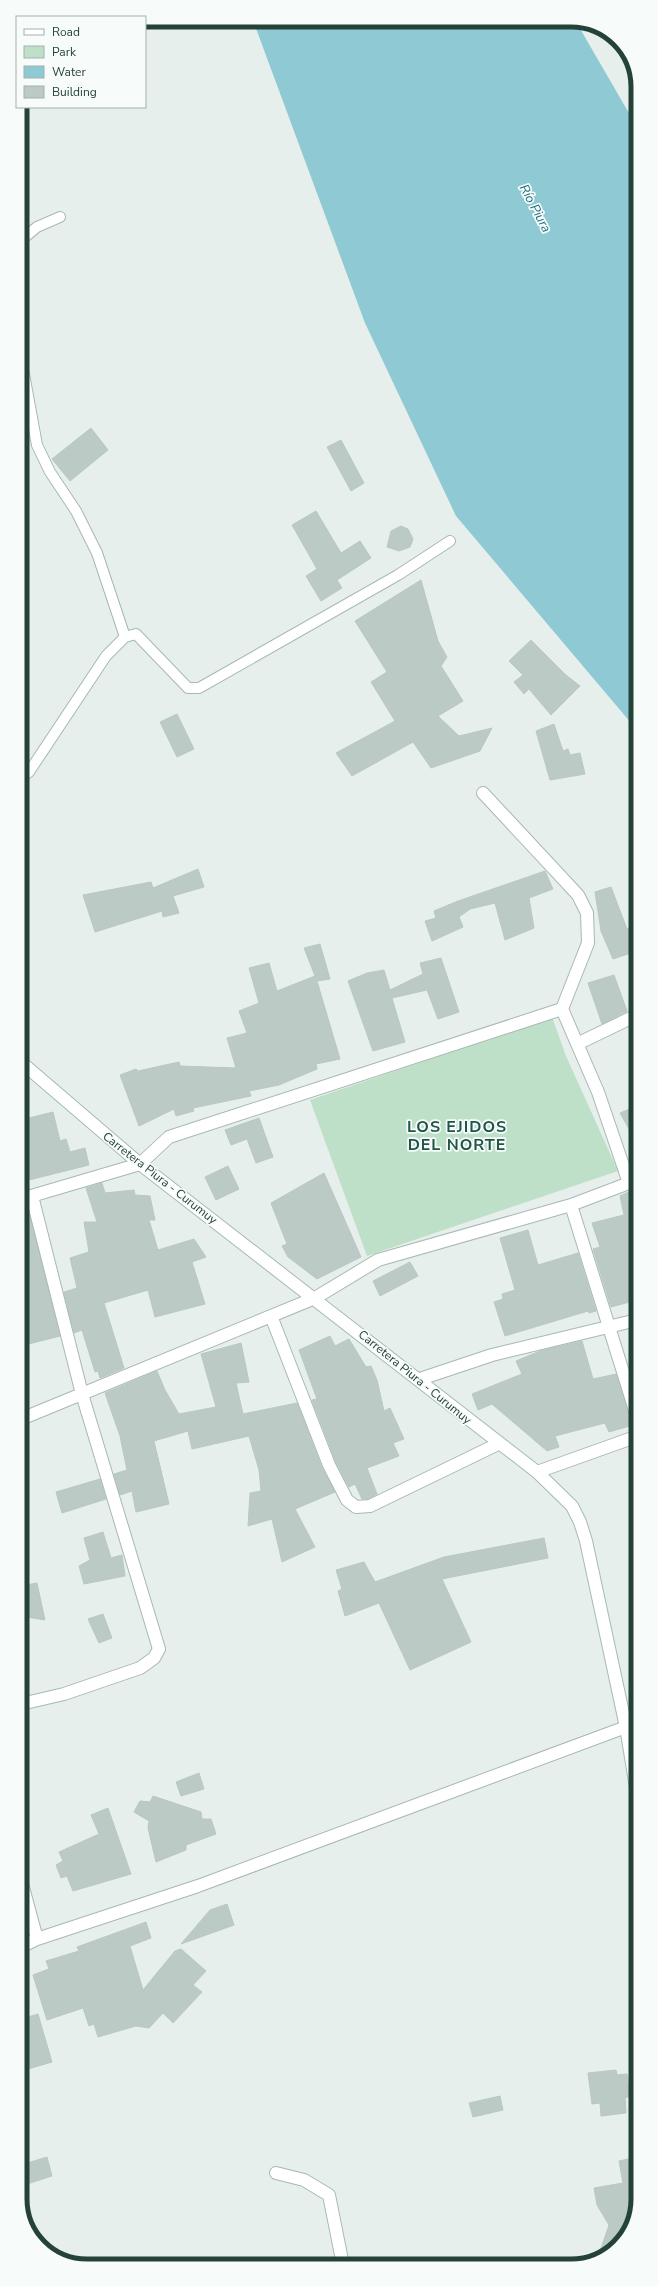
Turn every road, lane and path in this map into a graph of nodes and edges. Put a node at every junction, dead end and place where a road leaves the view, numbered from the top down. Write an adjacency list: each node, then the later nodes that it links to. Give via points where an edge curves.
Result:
1 (60, 217): 2 (lane, via 37,227)
2 (27, 235)
3 (27, 397): 5 (lane, via 37,444 50,472 76,511 97,553)
4 (450, 541): 5 (lane, via 398,575 199,688 188,688 136,634)
5 (125, 637): 6 (lane, via 106,656)
6 (27, 773)
7 (483, 793): 8 (street, via 578,895 586,913 588,943)
8 (562, 1009): 10 (street); 12 (street, via 169,1137)
9 (631, 1018): 10 (street)
10 (577, 1044): 13 (street)
11 (27, 1067): 12 (street, Carretera Piura - Curumuy)
12 (140, 1164): 15 (street); 18 (street, Carretera Piura - Curumuy)
13 (631, 1176)
14 (631, 1182): 17 (street)
15 (27, 1197)
16 (27, 1201): 23 (street)
17 (571, 1205): 18 (street, via 378,1260); 21 (street)
18 (315, 1298): 19 (street); 22 (street, Carretera Piura - Curumuy)
19 (271, 1316): 23 (street); 27 (street, via 328,1465 346,1500 356,1507 370,1506)
20 (631, 1322): 21 (street)
21 (610, 1328): 22 (street, via 492,1355); 24 (street)
22 (420, 1379): 27 (street, Carretera Piura - Curumuy)
23 (82, 1394): 25 (street); 29 (street, via 159,1649 154,1658 140,1668 64,1694)
24 (631, 1397)
25 (27, 1417)
26 (631, 1438): 28 (street)
27 (498, 1444): 28 (street, Carretera Piura - Curumuy)
28 (537, 1472): 30 (street, Carretera Piura - Curumuy, via 572,1506 580,1522)
29 (27, 1703)
30 (626, 1727): 31 (street, Carretera Piura - Curumuy); 33 (street, via 198,1886)
31 (631, 1740)
32 (27, 1902): 33 (street)
33 (37, 1940): 34 (street)
34 (27, 1944)
35 (276, 2172): 36 (street, via 304,2180 329,2195)
36 (342, 2259)

